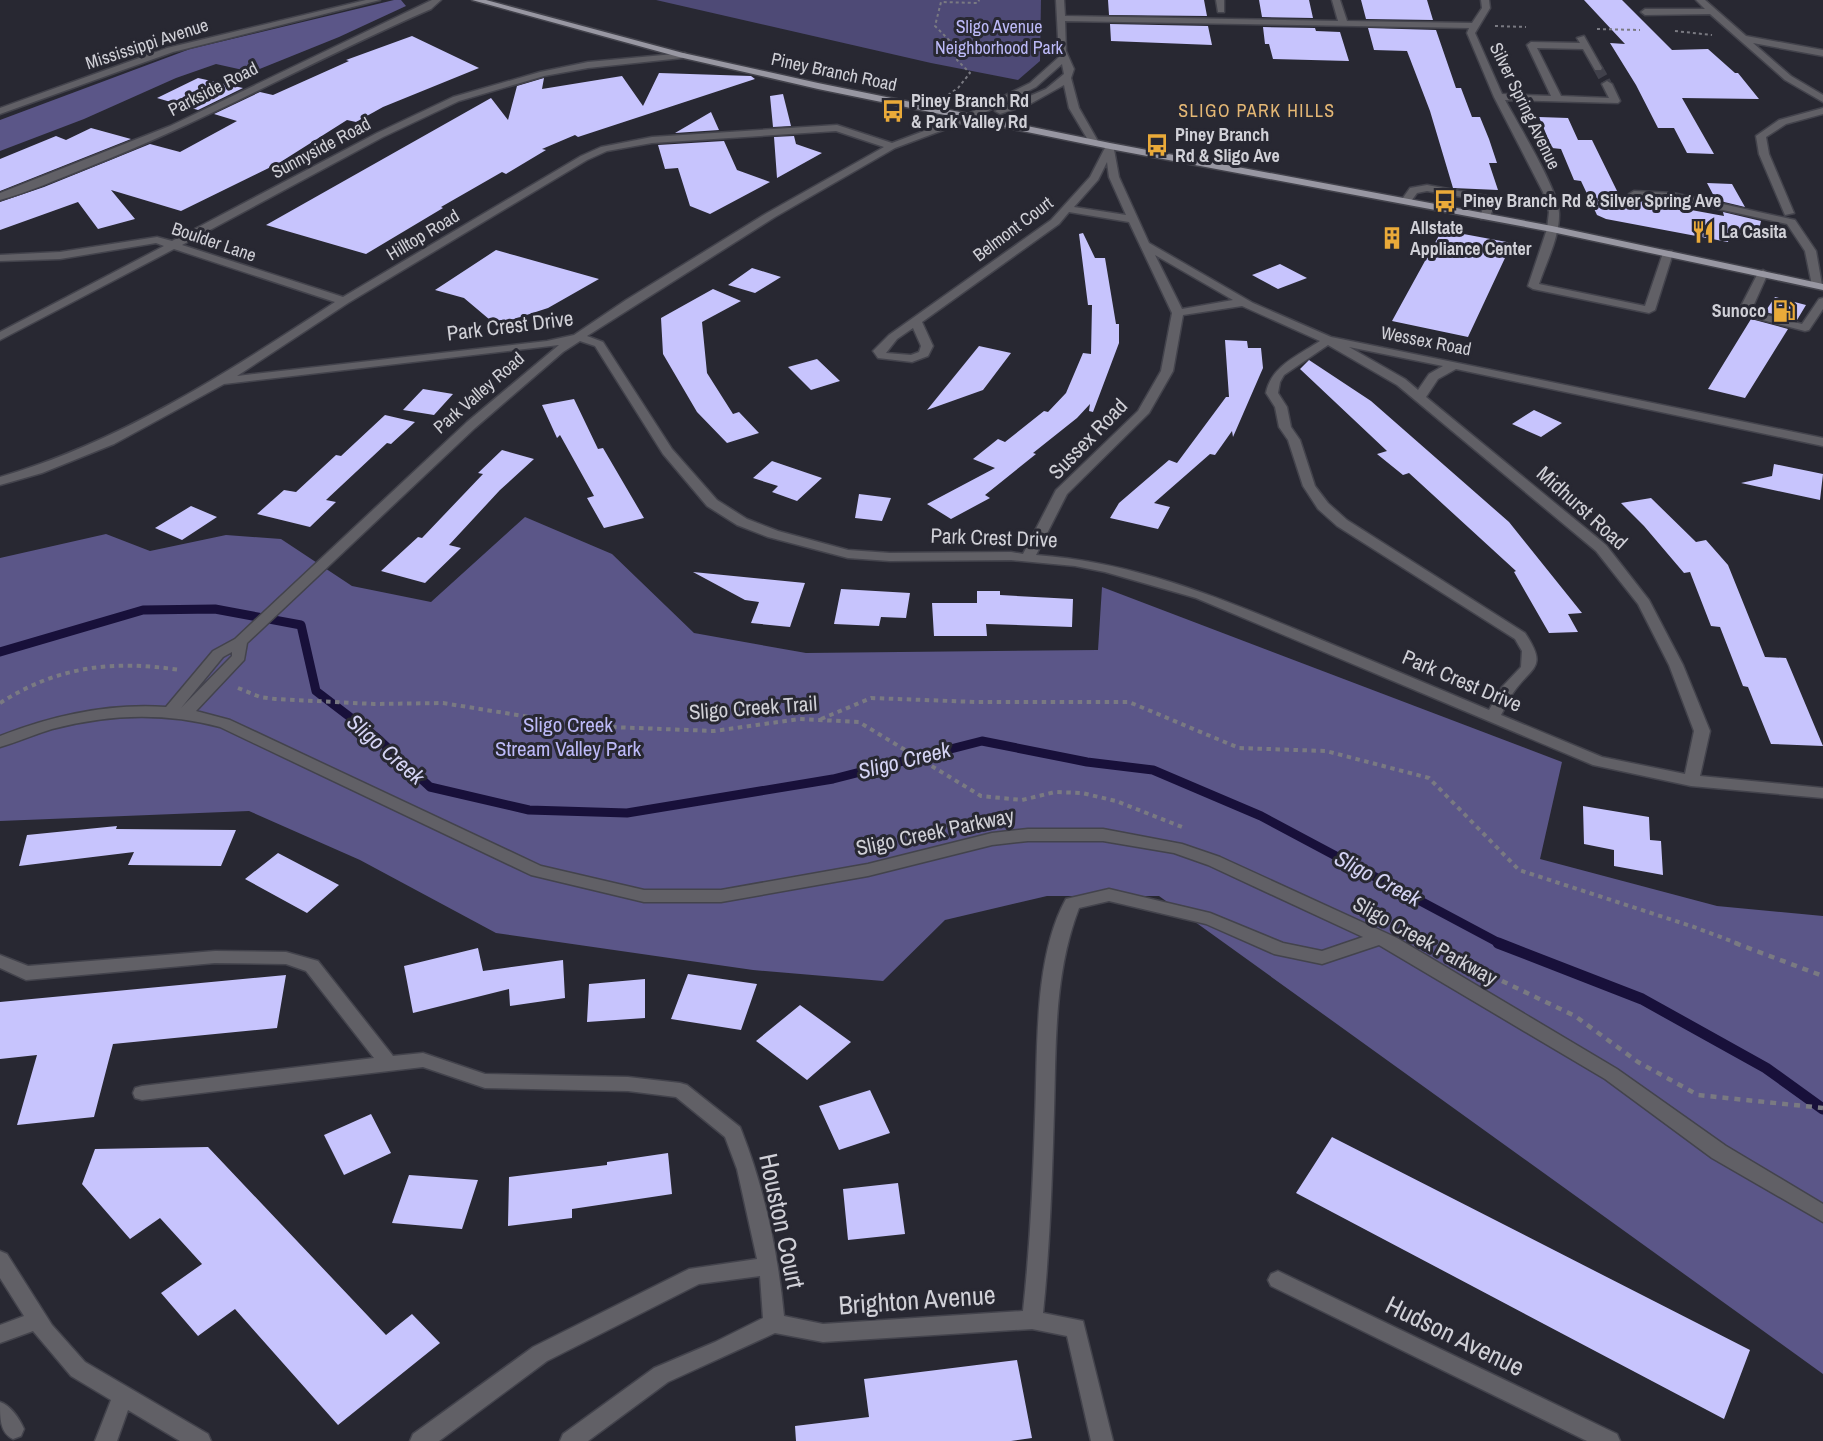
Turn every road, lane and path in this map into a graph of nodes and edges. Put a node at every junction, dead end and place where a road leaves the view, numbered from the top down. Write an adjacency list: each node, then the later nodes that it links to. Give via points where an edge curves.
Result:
1 (376, 0): 29 (street, Mississippi Avenue, via 170,50)
2 (437, 0): 36 (street, Parkside Road, via 197,117)
3 (476, 0): 20 (main road, Piney Branch Road)
4 (979, 0): 28 (path, via 941,2 935,26 956,47 957,60 970,73 958,88)
5 (1060, 0): 11 (street)
6 (1336, 0): 12 (street)
7 (1485, 0): 13 (street, Silver Spring Avenue, via 1486,8)
8 (1700, 0): 9 (street)
9 (1713, 11): 10 (street); 18 (street)
10 (1645, 12)
11 (1061, 18): 12 (street); 21 (street)
12 (1343, 23): 13 (street)
13 (1474, 26): 14 (path); 25 (street, Silver Spring Avenue, via 1472,33)
14 (1534, 27)
15 (1593, 29): 16 (path)
16 (1641, 30)
17 (1665, 30): 18 (path)
18 (1743, 38): 19 (street); 26 (street, via 1788,78)
19 (1823, 53)
20 (682, 55): 28 (main road, Piney Branch Road); 43 (street, Sunnyside Road, via 577,68 456,99)
21 (1063, 58): 23 (street, via 1069,66); 31 (street, via 1033,85)
22 (1598, 68): 27 (street, via 1582,42 1532,45)
23 (1067, 79): 31 (street, via 1005,110); 32 (street, via 1074,108)
24 (1607, 84): 27 (street, via 1615,101)
25 (1499, 97): 27 (street); 42 (street, Silver Spring Avenue, via 1548,192 1554,212)
26 (1823, 99)
27 (1558, 100)
28 (928, 110): 31 (main road, Piney Branch Road)
29 (0, 111)
30 (1823, 111): 39 (street, via 1788,120 1761,136 1764,154)
31 (967, 118): 32 (main road, Piney Branch Road); 33 (street, Park Valley Road)
32 (1094, 143): 34 (main road, Piney Branch Road)
33 (892, 146): 49 (street, Hilltop Road, via 837,128 652,140 604,149); 56 (street, Park Valley Road, via 727,241)
34 (1110, 146): 37 (main road, Piney Branch Road); 38 (street, Belmont Court, via 1094,178); 41 (street, via 1114,177)
35 (1634, 194): 48 (street, via 1673,196 1791,222 1815,260)
36 (0, 197)
37 (1404, 202): 40 (main road, Piney Branch Road); 40 (street, via 1414,190 1427,188 1482,198 1489,206)
38 (1069, 209): 41 (street); 54 (street, Belmont Court)
39 (1789, 213)
40 (1485, 217): 42 (main road, Piney Branch Road)
41 (1131, 219): 44 (street)
42 (1552, 229): 45 (main road, Piney Branch Road); 45 (street, via 1533,286 1649,310)
43 (174, 244): 46 (street, Boulder Lane, via 158,240 77,255); 49 (street, Boulder Lane); 55 (street, Sunnyside Road)
44 (1145, 245): 51 (street, Wessex Road); 52 (street)
45 (1668, 253): 47 (main road, Piney Branch Road)
46 (0, 258)
47 (1763, 273): 48 (main road, Piney Branch Road); 53 (street, via 1747,313 1805,328)
48 (1820, 286)
49 (344, 301): 59 (street, Hilltop Road)
50 (1823, 301): 53 (street)
51 (1243, 302): 52 (street); 57 (street, Wessex Road)
52 (1178, 313): 63 (street, Sussex Road, via 1167,372 1143,413 1061,493)
53 (1818, 319)
54 (916, 321)
55 (0, 337)
56 (579, 337): 59 (street, Park Crest Drive); 63 (street, Park Crest Drive, via 599,344 667,452 704,495 742,522 848,554); 68 (street, Park Valley Road, via 471,425 284,600 245,637 239,657)
57 (1328, 340): 58 (street, Wessex Road); 60 (street, Midhurst Road); 69 (street, via 1280,373 1272,393 1281,407 1309,486 1342,523 1520,636 1529,651 1528,668 1507,690)
58 (1455, 365): 60 (street, via 1436,372); 61 (street, Wessex Road)
59 (221, 381): 62 (street, Hilltop Road, via 110,441)
60 (1420, 397): 72 (street, Midhurst Road, via 1601,548 1644,603 1676,665 1702,731)
61 (1823, 442)
62 (0, 481)
63 (1027, 559): 69 (street, Park Crest Drive, via 1107,568 1201,595)
64 (187, 672): 67 (path, via 129,664 97,666 35,682)
65 (233, 686): 66 (path, Sligo Creek Trail)
66 (275, 699): 70 (path, Sligo Creek Trail, via 443,703 585,726 714,731)
67 (0, 703)
68 (177, 714): 71 (street, Sligo Creek Parkway, via 133,712 90,717); 75 (street, Sligo Creek Parkway, via 244,730 537,871 644,896 721,896 868,870 992,839 1103,835 1176,848 1214,861)
69 (1493, 716): 72 (street, Park Crest Drive, via 1598,760)
70 (819, 720): 74 (path, Sligo Creek Trail, via 858,722); 77 (path, via 870,698 1129,702 1239,748 1326,751 1429,778 1519,870 1694,927)
71 (0, 742)
72 (1690, 782): 73 (street, Park Crest Drive)
73 (1823, 793)
74 (981, 796)
75 (1380, 938): 82 (street, Sligo Creek Parkway, via 1611,1074 1719,1152); 87 (street, via 1322,958 1280,949 1210,919 1108,895 1072,903 1060,935 1049,993 1041,1236)
76 (0, 961): 78 (street, via 26,973 215,957 286,958 312,966)
77 (1823, 976)
78 (388, 1062): 79 (street); 84 (street, Houston Court, via 423,1060 485,1081 628,1084 681,1090 734,1132 747,1169)
79 (142, 1093)
80 (1698, 1095): 81 (path)
81 (1823, 1108)
82 (1823, 1214)
83 (0, 1260): 86 (street)
84 (769, 1266): 88 (street, Houston Court); 95 (street, via 696,1275 540,1354)
85 (1278, 1280): 98 (street, Hudson Avenue)
86 (38, 1320): 89 (street); 90 (street, via 78,1369)
87 (1032, 1320): 88 (street, Brighton Avenue, via 823,1333); 97 (street, Brighton Avenue, via 1076,1328)
88 (774, 1323): 96 (street, via 661,1375)
89 (0, 1334)
90 (123, 1395): 93 (street); 94 (street)
91 (0, 1412): 92 (street)
92 (13, 1429)
93 (106, 1441)
94 (200, 1441)
95 (421, 1441)
96 (571, 1441)
97 (1102, 1441)
98 (1609, 1441)

